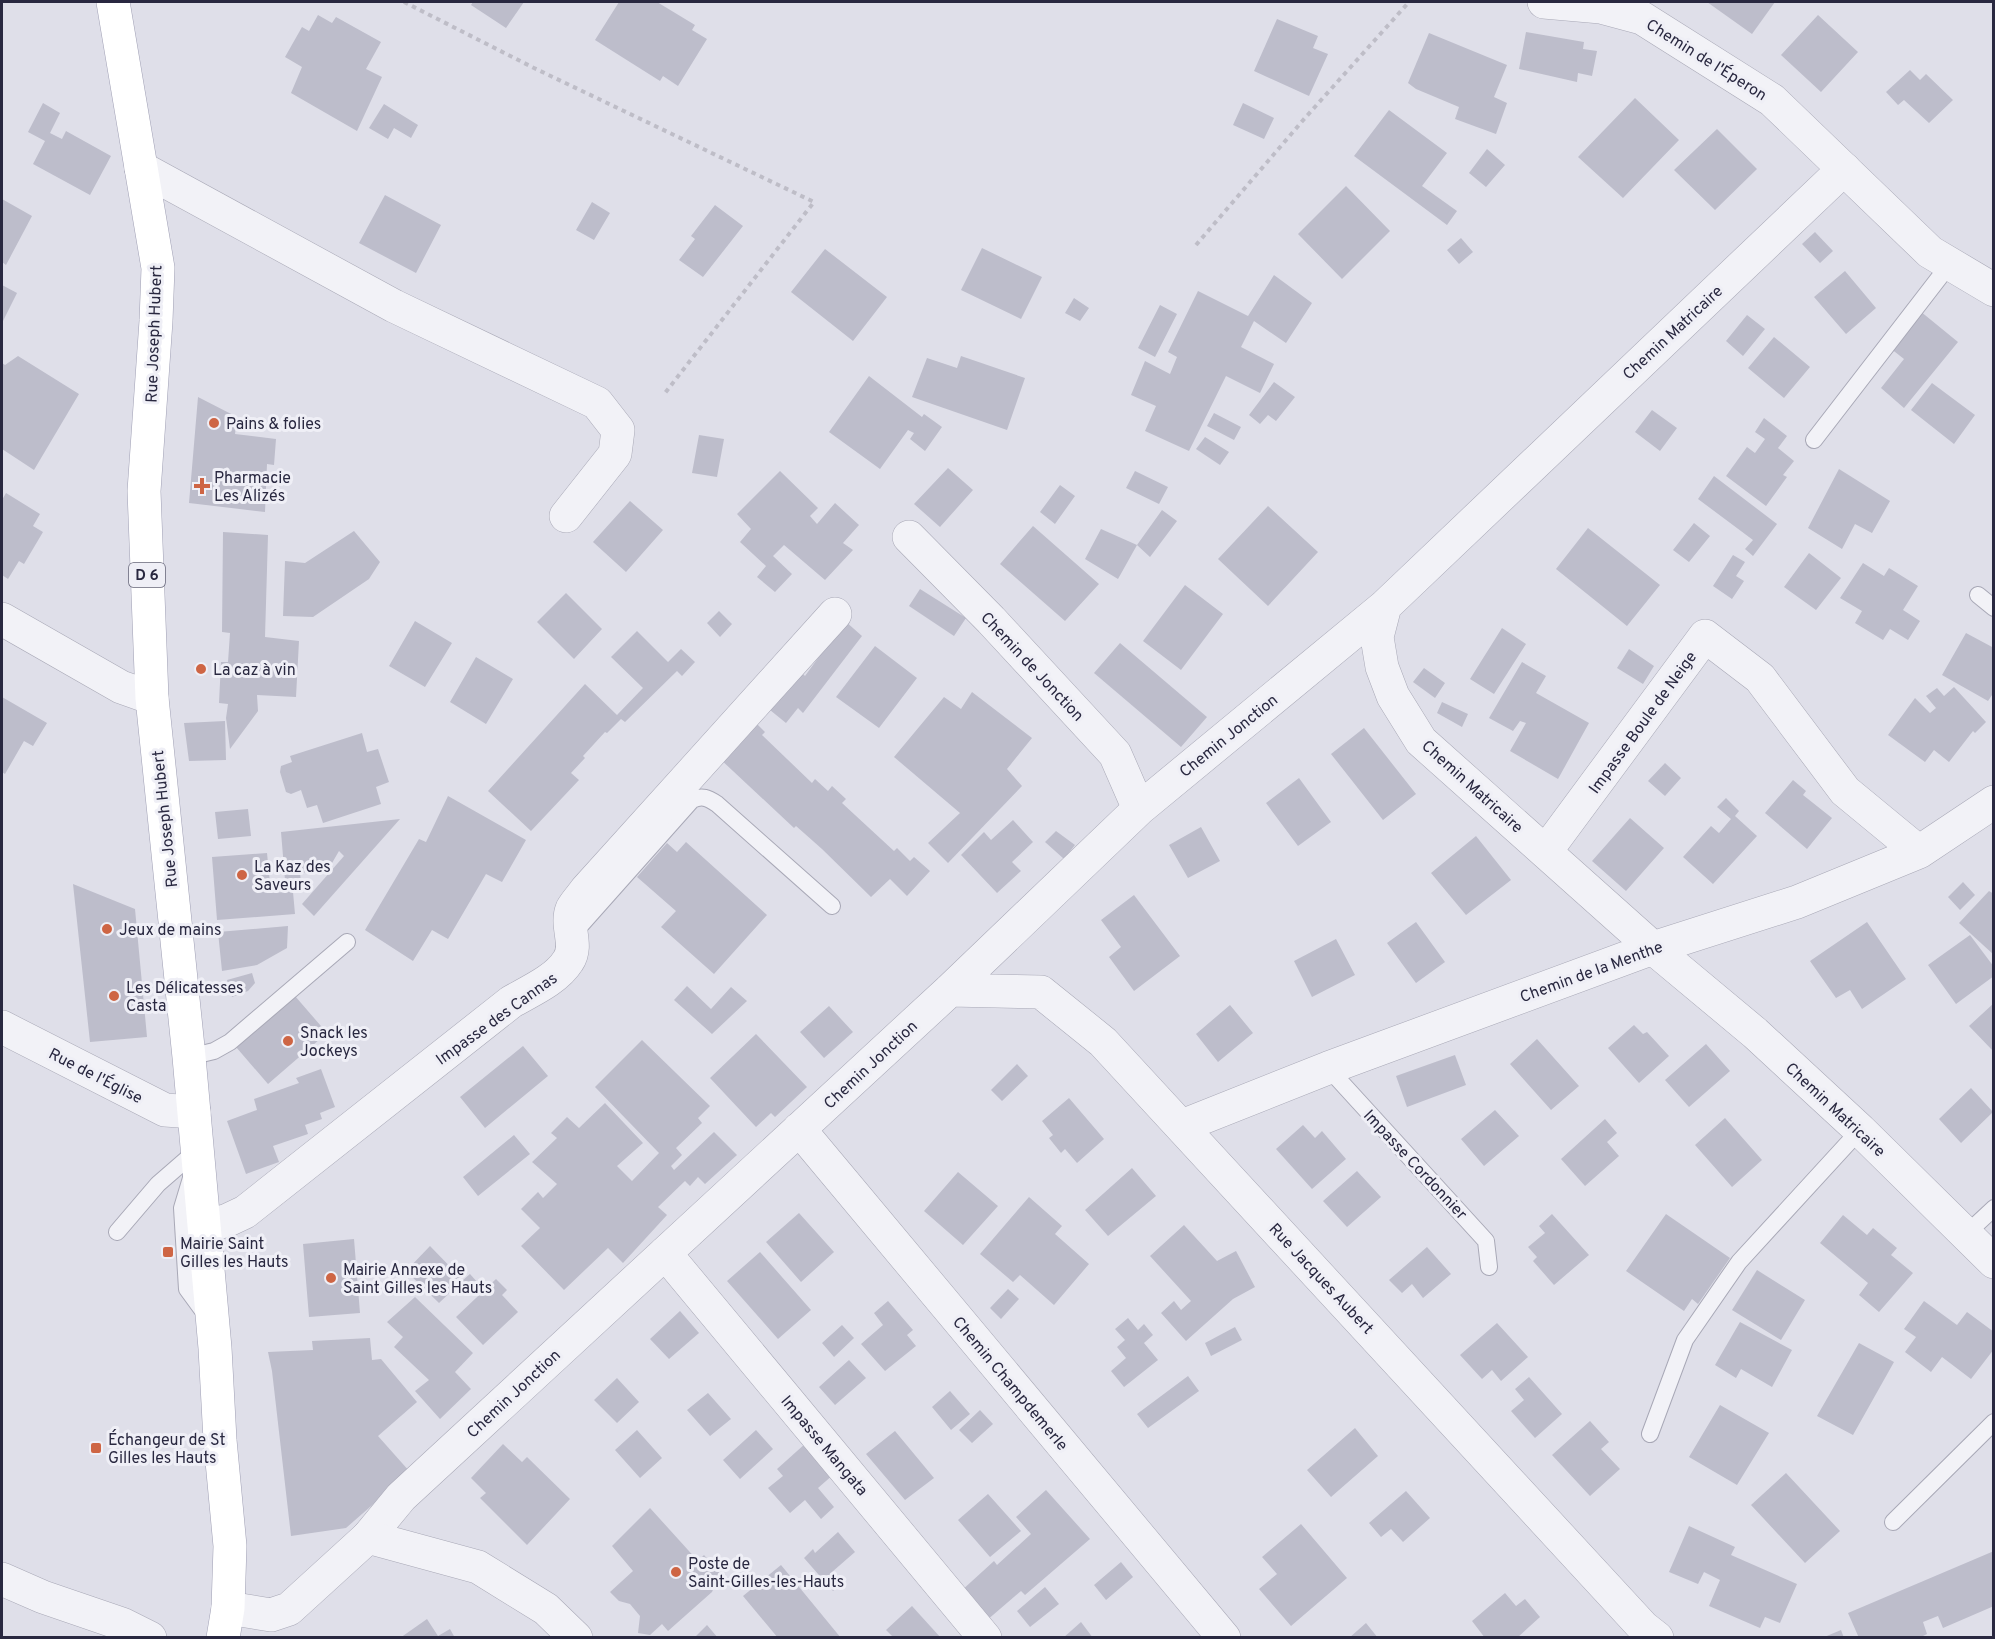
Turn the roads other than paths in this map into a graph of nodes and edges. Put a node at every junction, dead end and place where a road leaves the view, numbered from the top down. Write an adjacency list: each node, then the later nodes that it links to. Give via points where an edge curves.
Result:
1 (113, 2): 3 (main road, Rue Joseph Hubert / D 6)
2 (1544, 2): 4 (street, Chemin de l'Éperon, via 1601,7 1642,18 1772,100)
3 (141, 168): 8 (street, via 394,306 597,403 618,430 615,454); 15 (main road, Rue Joseph Hubert / D 6, via 158,268 144,491)
4 (1844, 169): 5 (street, Chemin de l'Éperon, via 1930,252); 11 (street, Chemin Matricaire)
5 (1949, 265): 6 (street, Chemin de l'Éperon); 7 (lane)
6 (1994, 291)
7 (1814, 440)
8 (566, 516)
9 (909, 537): 17 (street, Chemin de Jonction, via 1115,754)
10 (1978, 595): 12 (lane)
11 (1385, 606): 17 (street, Chemin Jonction); 18 (street, Chemin Matricaire, via 1377,638 1382,667 1393,696 1421,741)
12 (1994, 608)
13 (835, 614): 21 (street, Impasse des Cannas, via 586,890 572,909)
14 (2, 619): 15 (street, via 121,687)
15 (152, 698): 26 (main road, Rue Joseph Hubert / D 6)
16 (1994, 802): 19 (street, Chemin de la Menthe)
17 (1139, 809): 24 (street, Chemin Jonction)
18 (1546, 851): 19 (street, Impasse Boule de Neige, via 1705,636 1760,678 1845,791); 23 (street, Chemin Matricaire)
19 (1919, 852): 23 (street, Chemin de la Menthe, via 1797,902)
20 (832, 906): 21 (lane, via 717,804 699,797 692,800)
21 (572, 936): 34 (street, Impasse des Cannas, via 570,959 558,973 511,1002 245,1212)
22 (346, 942): 26 (lane, via 230,1042)
23 (1653, 948): 27 (street, Chemin de la Menthe); 31 (street, Chemin Matricaire, via 1755,1033)
24 (950, 990): 29 (street, Rue Jacques Aubert, via 1041,992 1103,1042); 30 (street, Chemin Jonction)
25 (2, 1027): 28 (street, Rue de l'Église, via 165,1110)
26 (189, 1057): 28 (main road, Rue Joseph Hubert / D 6)
27 (1328, 1068): 29 (street, Chemin de la Menthe); 39 (lane, Impasse Cordonnier, via 1486,1241)
28 (194, 1112): 32 (main road, Rue Joseph Hubert / D 6)
29 (1182, 1126): 51 (street, Rue Jacques Aubert, via 1635,1619)
30 (799, 1129): 37 (street, Chemin Jonction); 50 (street, Chemin Champdemerle)
31 (1860, 1130): 36 (street, Chemin Matricaire); 42 (lane, via 1739,1262 1685,1340)
32 (197, 1154): 34 (main road, Rue Joseph Hubert / D 6); 35 (lane, via 158,1184); 40 (lane, via 182,1208 187,1289)
33 (1994, 1208): 36 (lane)
34 (204, 1227): 40 (main road, Rue Joseph Hubert / D 6)
35 (117, 1232)
36 (1965, 1235): 38 (street, Chemin Matricaire)
37 (665, 1253): 44 (street, Chemin Jonction, via 401,1497); 49 (street, Impasse Mangata)
38 (1994, 1262)
39 (1489, 1267)
40 (213, 1324): 46 (main road, Rue Joseph Hubert / D 6, via 230,1546)
41 (1994, 1422): 43 (lane)
42 (1650, 1434)
43 (1893, 1522)
44 (369, 1537): 46 (street, Chemin Jonction, via 289,1609); 48 (street, via 478,1567 546,1609)
45 (2, 1579): 47 (street, via 43,1597)
46 (226, 1623)
47 (132, 1625)
48 (576, 1638)
49 (985, 1638)
50 (1224, 1638)
51 (1657, 1638)

